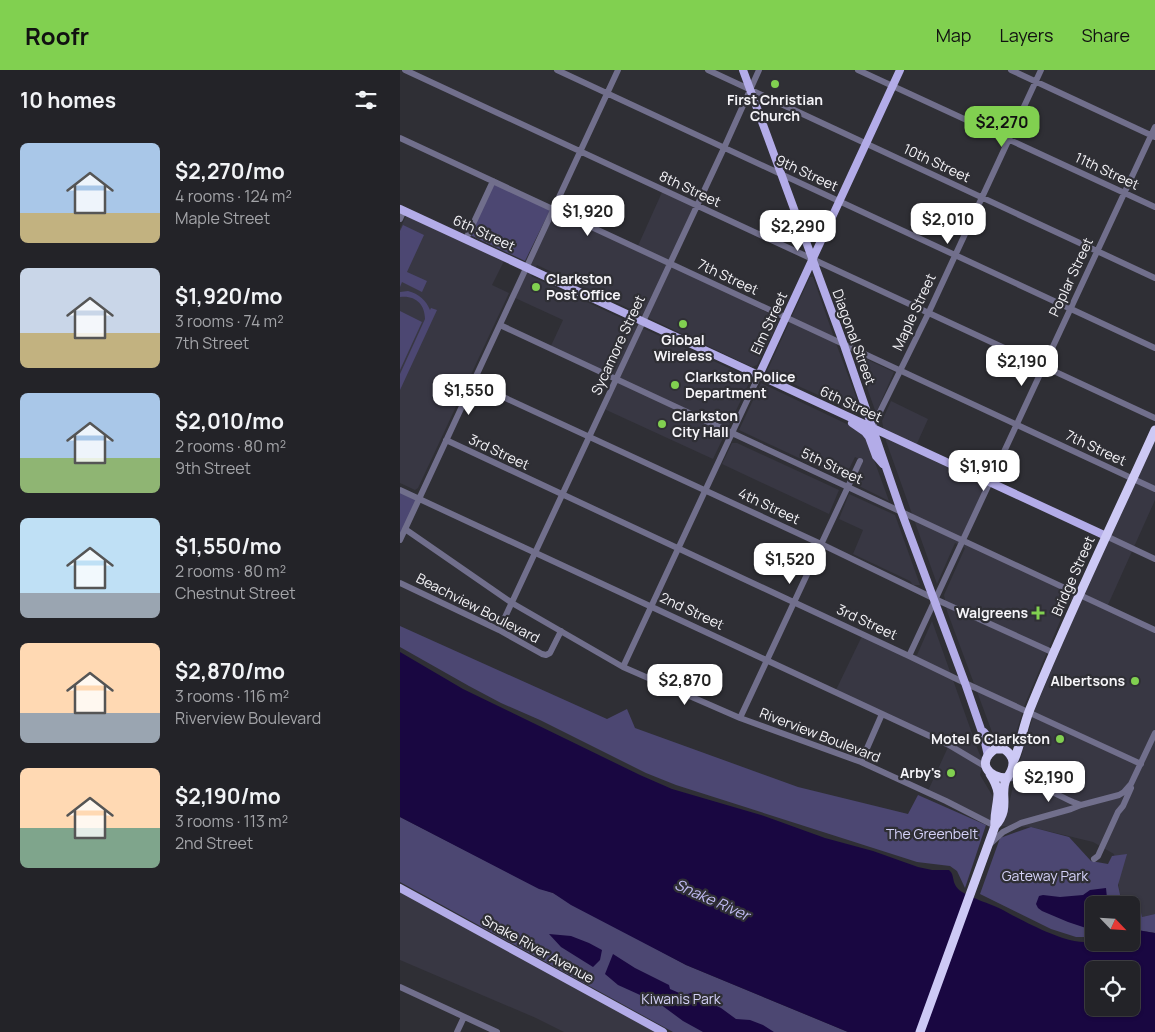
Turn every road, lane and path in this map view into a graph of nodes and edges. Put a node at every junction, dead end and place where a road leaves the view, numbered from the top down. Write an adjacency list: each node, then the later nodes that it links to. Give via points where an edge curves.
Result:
1 (405, 70): 21 (street, 8th Street)
2 (557, 70): 14 (street, 9th Street)
3 (618, 70): 14 (street)
4 (708, 70): 13 (street, 10th Street)
5 (743, 70): 13 (main road, Diagonal Street)
6 (759, 70): 13 (street, Sycamore Street)
7 (858, 70): 12 (street, 11th Street)
8 (900, 70): 12 (main road, Elm Street)
9 (1011, 70): 11 (street)
10 (1041, 70): 11 (street, Maple Street)
11 (1036, 82): 16 (street); 18 (street, Maple Street)
12 (893, 86): 18 (street, 11th Street); 19 (main road, Elm Street)
13 (750, 89): 19 (street, 10th Street); 20 (street, Sycamore Street); 22 (main road, Diagonal Street)
14 (607, 94): 20 (street, 9th Street); 21 (street)
15 (1155, 127): 16 (street, Poplar Street)
16 (1153, 136): 24 (street, Poplar Street)
17 (400, 138): 23 (street, 7th Street)
18 (1009, 139): 24 (street, 11th Street); 25 (street, Maple Street)
19 (866, 144): 25 (street, 10th Street); 26 (main road, Elm Street)
20 (724, 148): 22 (street, 9th Street); 27 (street, Sycamore Street)
21 (580, 152): 27 (street, 8th Street); 29 (street)
22 (781, 175): 26 (street, 9th Street); 35 (main road, Diagonal Street)
23 (492, 181): 29 (street, 7th Street); 32 (street)
24 (1125, 193): 28 (street, 11th Street); 33 (street, Poplar Street)
25 (982, 197): 33 (street, 10th Street); 34 (street, Maple Street)
26 (839, 202): 34 (street, 9th Street); 35 (main road, Elm Street)
27 (696, 206): 35 (street, 8th Street); 36 (street, Sycamore Street)
28 (1155, 207)
29 (554, 209): 36 (street, 7th Street); 37 (street)
30 (402, 210): 31 (street); 32 (main road, 6th Street)
31 (400, 219)
32 (466, 239): 37 (main road, 6th Street)
33 (1097, 251): 38 (street, 10th Street); 39 (street, Poplar Street)
34 (955, 255): 39 (street, 9th Street); 40 (street, Maple Street)
35 (812, 259): 40 (street, 8th Street); 41 (main road, Elm Street); 44 (main road, Diagonal Street)
36 (669, 264): 41 (street, 7th Street); 42 (street, Sycamore Street)
37 (527, 267): 42 (main road, 6th Street); 43 (street)
38 (1155, 278)
39 (1070, 309): 45 (street, 9th Street); 46 (street, Poplar Street)
40 (928, 314): 46 (street, 8th Street); 47 (street, Maple Street)
41 (785, 317): 44 (street, 7th Street); 48 (main road, Elm Street)
42 (643, 321): 48 (main road, 6th Street); 49 (street, Sycamore Street)
43 (500, 324): 49 (street, 5th Street); 50 (street)
44 (844, 345): 47 (street, 7th Street); 54 (main road, Diagonal Street)
45 (1155, 348)
46 (1043, 367): 52 (street, 8th Street); 53 (street, Poplar Street)
47 (900, 370): 53 (street, 7th Street); 54 (street, Maple Street)
48 (759, 375): 51 (main road, 6th Street); 56 (street, Elm Street)
49 (616, 378): 56 (street, 5th Street); 57 (street, Sycamore Street)
50 (473, 383): 57 (street, 4th Street); 58 (street)
51 (847, 416): 54 (main road, 6th Street); 60 (main road, via 849,422 869,437 876,456)
52 (1155, 418)
53 (1017, 424): 61 (street, 7th Street); 62 (street, Poplar Street)
54 (872, 428): 60 (main road, Diagonal Street); 62 (main road, 6th Street)
55 (1155, 430): 61 (highway, Bridge Street)
56 (732, 433): 63 (street, 5th Street); 66 (street, Elm Street)
57 (588, 437): 66 (street, 4th Street); 67 (street, Sycamore Street)
58 (446, 440): 67 (street, 3rd Street); 68 (street)
59 (860, 461): 63 (street)
60 (888, 472): 69 (main road, Diagonal Street)
61 (1133, 479): 64 (street, 7th Street); 71 (highway, Bridge Street)
62 (990, 482): 71 (main road, 6th Street); 73 (street, Poplar Street)
63 (848, 487): 69 (street, 5th Street); 74 (street)
64 (1155, 489)
65 (400, 490): 68 (street, 2nd Street)
66 (705, 490): 74 (street, 4th Street); 75 (street, Elm Street)
67 (562, 494): 75 (street, 3rd Street); 76 (street, Sycamore Street)
68 (419, 499): 70 (street); 76 (street, 2nd Street)
69 (902, 511): 73 (street, 5th Street); 80 (main road, Diagonal Street)
70 (406, 529): 72 (street); 82 (street, Riverview Boulevard)
71 (1106, 536): 77 (street, 6th Street); 79 (highway, Bridge Street)
72 (400, 540)
73 (963, 540): 79 (street, 5th Street); 80 (street, Poplar Street)
74 (820, 544): 80 (street, 4th Street); 81 (street)
75 (678, 548): 81 (street, 3rd Street); 83 (street, Elm Street)
76 (535, 552): 82 (street, Sycamore Street); 83 (street, 2nd Street)
77 (1155, 559)
78 (400, 584): 84 (street, Beachview Boulevard)
79 (1079, 594): 85 (street, 5th Street); 87 (highway, Bridge Street)
80 (935, 600): 87 (street, 4th Street); 88 (street, Poplar Street); 91 (main road, Diagonal Street)
81 (794, 602): 88 (street, 3rd Street); 89 (street)
82 (512, 604): 84 (street, Sycamore Street); 86 (street, Riverview Boulevard)
83 (651, 606): 89 (street, 2nd Street); 90 (street, Elm Street)
84 (499, 630): 86 (street, Beachview Boulevard, via 546,655)
85 (1155, 630)
86 (561, 631): 90 (street, Riverview Boulevard)
87 (1054, 653): 92 (highway, Bridge Street)
88 (909, 656): 91 (street, 3rd Street)
89 (767, 660): 93 (street, 2nd Street); 94 (street)
90 (623, 667): 94 (street, Riverview Boulevard)
91 (965, 683): 92 (street, 3rd Street); 95 (main road, Diagonal Street)
92 (1029, 712): 97 (highway, Bridge Street); 102 (street, 3rd Street)
93 (882, 714): 99 (street); 100 (street, 2nd Street)
94 (740, 718): 99 (street, Riverview Boulevard)
95 (980, 727): 98 (main road, Diagonal Street, via 993,743); 100 (main road, Diagonal Street)
96 (1155, 733): 102 (street)
97 (1022, 735): 98 (highway); 101 (highway, Bridge Street)
98 (1003, 749): 100 (highway, via 993,751); 101 (highway, via 1007,750)
99 (860, 762): 109 (street, Riverview Boulevard)
100 (988, 764): 103 (highway, via 1000,777); 109 (highway, via 998,794)
101 (1014, 764): 103 (highway); 104 (street)
102 (1141, 764): 105 (street)
103 (1007, 778): 104 (street); 109 (highway, via 1004,809)
104 (1025, 780): 107 (street)
105 (1131, 784): 106 (street, via 1124,792); 108 (street)
106 (1112, 797): 107 (street); 108 (street)
107 (1081, 805): 110 (street, via 1021,823 1003,832)
108 (1118, 812): 111 (street)
109 (995, 826): 110 (highway)
110 (988, 846): 118 (highway)
111 (1094, 859)
112 (400, 888): 117 (main road, Snake River Avenue)
113 (400, 987): 114 (street)
114 (464, 1017): 115 (street); 116 (street)
115 (457, 1032)
116 (497, 1032)
117 (664, 1032)
118 (920, 1032)

